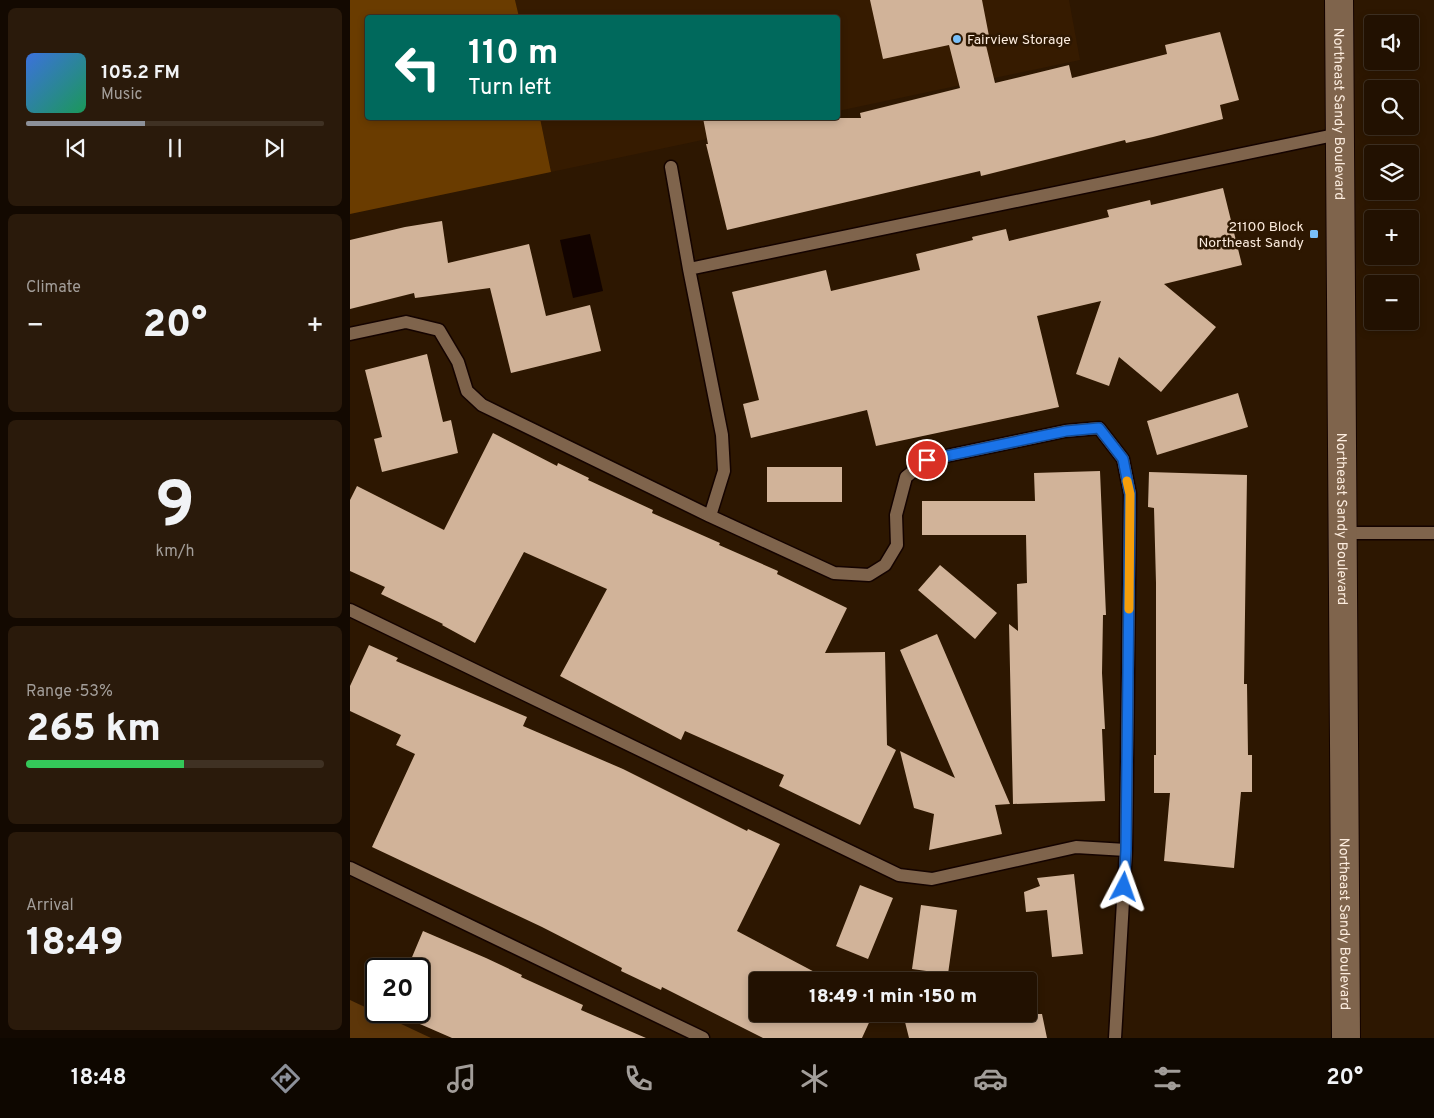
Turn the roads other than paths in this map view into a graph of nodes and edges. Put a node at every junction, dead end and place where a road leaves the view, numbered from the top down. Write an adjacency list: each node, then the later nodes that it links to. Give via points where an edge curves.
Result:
1 (1339, 0): 2 (main road, Northeast Sandy Boulevard)
2 (1339, 134): 4 (lane); 8 (main road, Northeast Sandy Boulevard)
3 (671, 168): 4 (lane)
4 (689, 269): 6 (lane, via 722,435 724,471)
5 (350, 334): 6 (lane, via 406,322 439,330 458,362 467,391 482,405)
6 (710, 516): 10 (lane, via 834,572 869,575 884,565 897,545 896,515 906,477 927,460 1066,431 1099,428 1123,459 1130,494)
7 (1434, 533): 8 (lane)
8 (1342, 534): 14 (main road, Northeast Sandy Boulevard)
9 (350, 610): 10 (lane, via 899,875 932,879 1076,847)
10 (1126, 850): 13 (lane)
11 (350, 868): 12 (lane)
12 (703, 1038)
13 (1114, 1038)
14 (1346, 1038)

